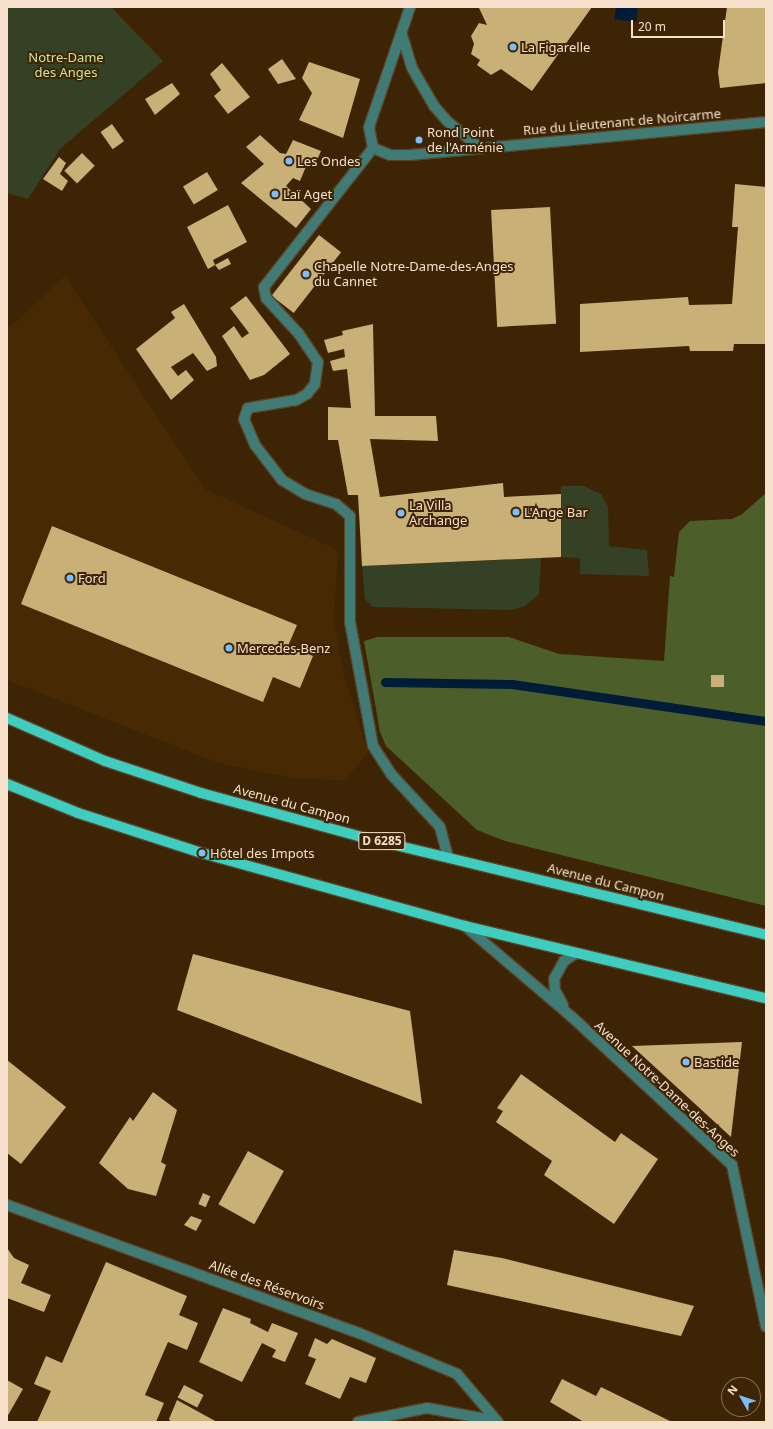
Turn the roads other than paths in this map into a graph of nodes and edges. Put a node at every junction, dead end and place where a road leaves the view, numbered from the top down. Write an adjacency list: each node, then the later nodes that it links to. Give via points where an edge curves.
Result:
1 (410, 7): 2 (street)
2 (402, 35): 4 (street, via 369,128); 5 (street, via 412,68 434,106 447,121)
3 (766, 122): 5 (street, Rue du Lieutenant de Noircarme)
4 (373, 148): 5 (street, Rue du Lieutenant de Noircarme, via 390,155); 8 (street, via 264,287 266,298 315,356 319,372 315,384 307,394 296,400 248,408 244,419 255,445 282,480 305,494 336,504 350,516 350,622 373,746 391,774 440,827)
5 (480, 148)
6 (7, 718): 8 (main road, Avenue du Campon / D 6285, via 105,761 201,794)
7 (7, 784): 9 (main road, via 78,813 202,853)
8 (448, 856): 10 (main road, Avenue du Campon / D 6285)
9 (465, 926): 11 (main road); 13 (street, Avenue Notre-Dame-des-Anges)
10 (766, 935)
11 (576, 952): 12 (main road); 13 (street, Avenue Notre-Dame-des-Anges, via 564,961 554,979 559,1000)
12 (766, 998)
13 (572, 1017): 15 (street, Avenue Notre-Dame-des-Anges, via 732,1165)
14 (7, 1205): 17 (street, Allée des Réservoirs, via 359,1333 457,1374)
15 (766, 1326)
16 (358, 1422): 17 (street, via 427,1408)
17 (498, 1422)

